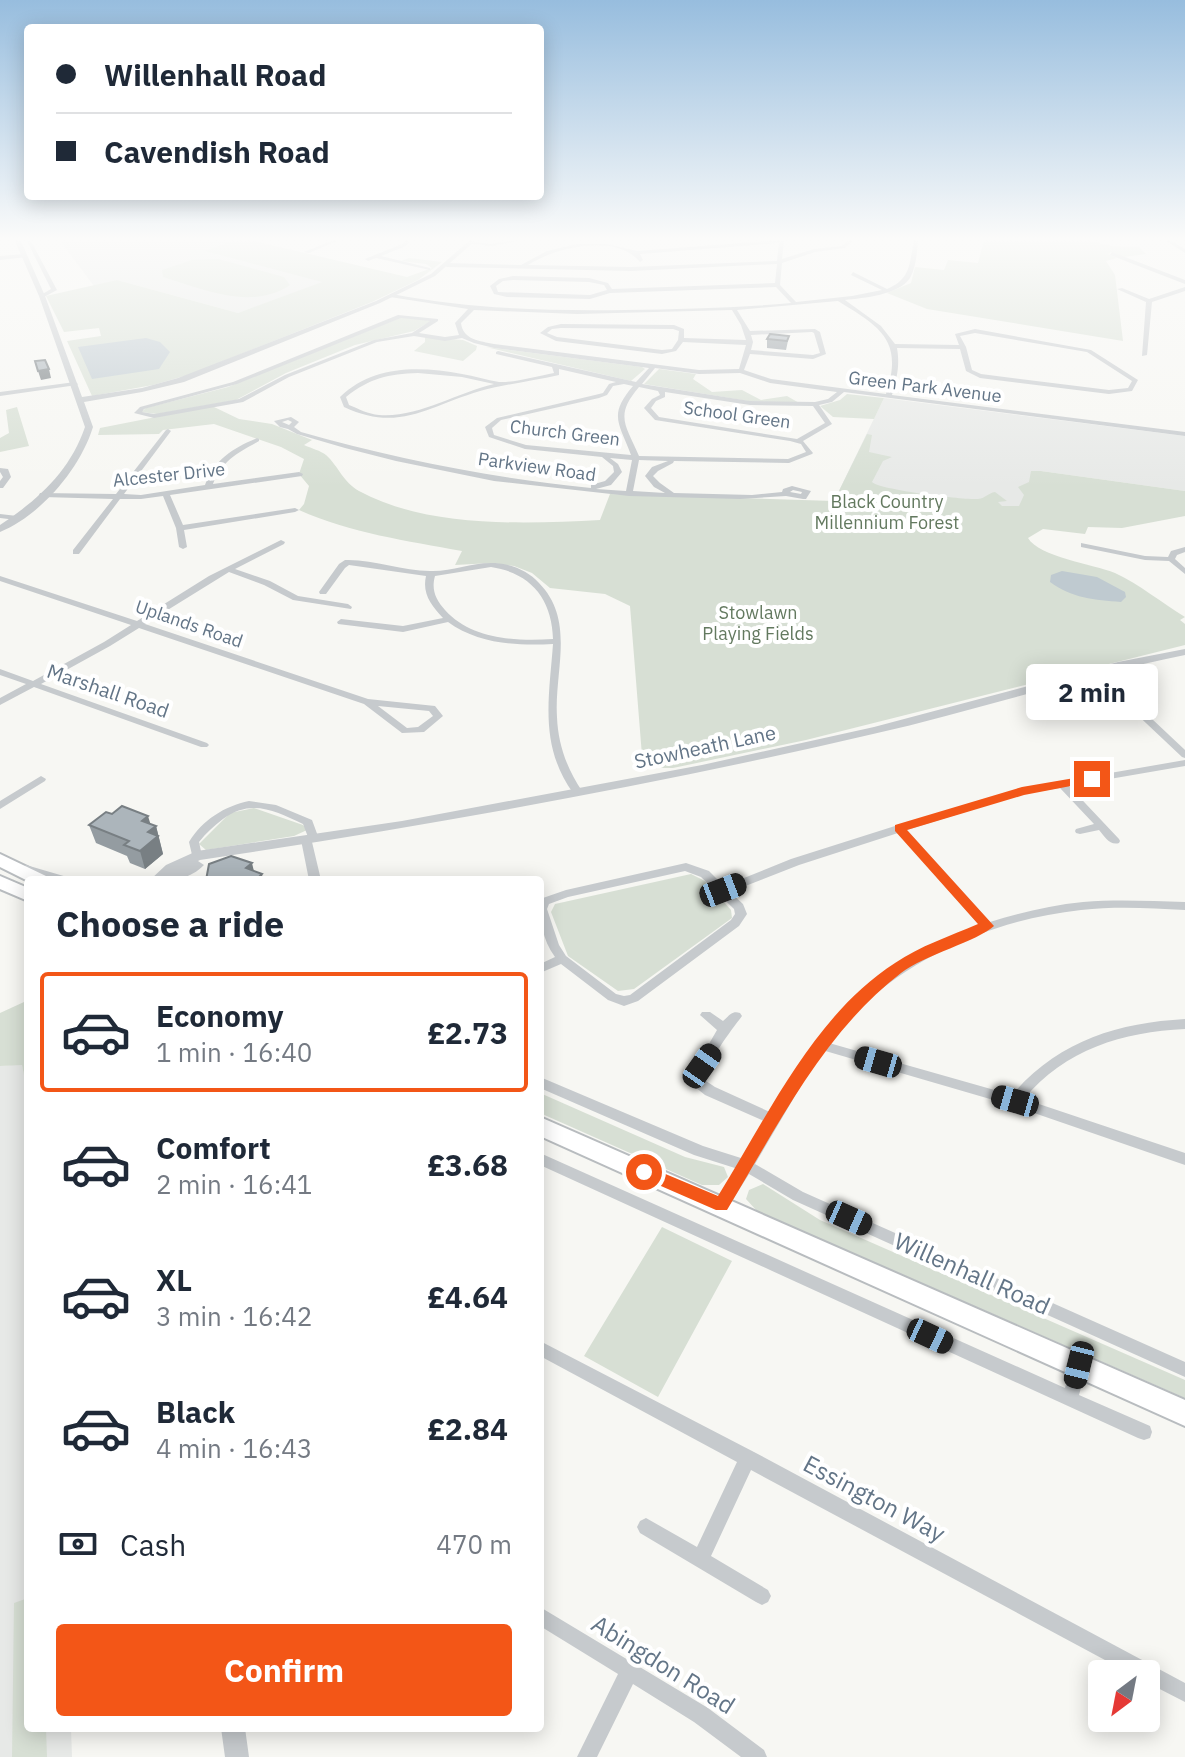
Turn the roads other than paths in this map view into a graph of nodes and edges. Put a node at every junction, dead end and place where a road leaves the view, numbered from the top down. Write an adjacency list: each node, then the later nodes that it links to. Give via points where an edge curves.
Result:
1 (52, 323): 26 (street)
2 (324, 323): 34 (street, via 181,380)
3 (383, 323): 10 (street, Green Park Avenue, via 235,383 137,413 154,416 241,401 348,349)
4 (431, 323): 10 (street, Green Park Avenue)
5 (458, 323): 11 (street)
6 (743, 323): 9 (street)
7 (875, 323): 15 (street)
8 (1147, 323): 18 (street)
9 (749, 333): 13 (street); 17 (street, via 813,330 823,354)
10 (414, 334): 11 (street, Green Park Avenue)
11 (462, 336): 14 (street, Green Park Avenue)
12 (681, 340): 12 (street, via 674,350 662,352 543,333 561,326 674,327 682,330); 13 (street)
13 (750, 342): 17 (street)
14 (486, 344): 19 (street, via 481,349); 20 (street, Green Park Avenue)
15 (894, 346): 16 (street); 33 (street, via 899,365)
16 (963, 347): 16 (street, via 957,335 971,331 1078,348 1135,380 1130,390 1109,392 980,376 969,371)
17 (749, 352): 21 (street)
18 (1144, 355)
19 (555, 365): 22 (street); 23 (street)
20 (654, 366): 21 (street, Green Park Avenue); 29 (street)
21 (741, 371): 30 (street, Green Park Avenue, via 770,381)
22 (584, 372): 23 (street); 24 (street)
23 (557, 374): 27 (street)
24 (600, 376): 25 (street); 28 (street)
25 (623, 382): 28 (street, Church Green); 29 (street)
26 (75, 384): 32 (street); 34 (street)
27 (501, 384): 27 (street, via 393,417 359,413 346,406 343,397 362,383 411,371)
28 (611, 385): 41 (street, Church Green, via 597,397 499,419 488,427 501,442)
29 (637, 385): 31 (street); 42 (street, via 622,404 620,418)
30 (843, 390): 33 (street, Green Park Avenue); 35 (street, via 834,399)
31 (662, 393): 35 (street, School Green, via 786,406); 40 (street, School Green, via 647,408 657,419)
32 (0, 394)
33 (888, 396): 37 (street, Green Park Avenue)
34 (81, 400): 51 (street, via 88,420 86,441)
35 (815, 404): 40 (street, via 829,424)
36 (290, 427): 48 (street, Parkview Road, via 444,470)
37 (1185, 434)
38 (178, 436): 54 (street, via 167,434)
39 (257, 440): 47 (street, via 221,461)
40 (798, 441): 43 (street, School Green, via 810,453 789,461)
41 (601, 455): 42 (street, Church Green); 48 (street, via 618,472 608,483)
42 (636, 458): 43 (street, School Green); 49 (street)
43 (676, 460): 53 (street, via 649,476)
44 (0, 470): 46 (street, via 7,477)
45 (299, 474): 47 (street, Alcester Drive)
46 (0, 486)
47 (208, 488): 52 (street, Alcester Drive)
48 (582, 490): 49 (street, Parkview Road)
49 (629, 494): 53 (street, Parkview Road)
50 (786, 494): 53 (street, Parkview Road)
51 (43, 495): 54 (street, Alcester Drive); 57 (street)
52 (166, 495): 54 (street, Alcester Drive); 58 (street)
53 (676, 495)
54 (117, 498): 65 (street)
55 (295, 510): 58 (street)
56 (0, 516): 57 (street)
57 (17, 518): 59 (street)
58 (180, 528): 63 (street)
59 (0, 529)
60 (1170, 540): 64 (street)
61 (281, 542): 67 (street)
62 (1084, 544): 66 (street)
63 (183, 547)
64 (1183, 550): 66 (street)
65 (76, 552)
66 (1171, 559): 68 (street)
67 (228, 569): 72 (street, via 296,598); 75 (street)
68 (1185, 572)
69 (431, 574): 71 (street, via 348,562); 73 (street, via 431,598); 76 (street, via 492,565 524,574 542,589)
70 (0, 578): 75 (street, Uplands Road)
71 (323, 592)
72 (348, 607)
73 (447, 620): 74 (street, via 403,629); 76 (street, via 500,640)
74 (341, 622)
75 (140, 624): 80 (street); 82 (street, Uplands Road)
76 (558, 641): 88 (street, via 553,733)
77 (1185, 652): 79 (street, Stowheath Lane)
78 (0, 672): 80 (street, Marshall Road)
79 (1097, 672): 84 (street); 88 (street, Stowheath Lane, via 861,733)
80 (32, 683): 81 (street); 83 (street, Marshall Road)
81 (0, 702)
82 (367, 702): 82 (street, Uplands Road, via 405,731 421,730 438,716 432,708)
83 (204, 745)
84 (1185, 755)
85 (1185, 763): 87 (street)
86 (41, 779): 89 (street)
87 (1062, 784): 90 (street); 91 (street)
88 (577, 791): 93 (street, Stowheath Lane)
89 (0, 806)
90 (1100, 826): 92 (street); 94 (street)
91 (899, 828): 104 (street); 109 (street)
92 (1080, 831)
93 (310, 839): 95 (street, Stowheath Lane); 96 (street, via 308,822 251,802 224,812 198,835); 102 (street)
94 (1115, 841)
95 (227, 852): 96 (street, Stowheath Lane); 101 (street, Stowheath Lane)
96 (197, 856): 100 (street, Stowheath Lane)
97 (7, 864): 98 (highway); 99 (street)
98 (32, 876)
99 (48, 876)
100 (162, 876)
101 (178, 876)
102 (315, 876)
103 (0, 882): 105 (highway)
104 (723, 890): 106 (street, via 699,869 686,867 549,898); 110 (street, via 739,907 735,923 634,998 612,997)
105 (24, 893)
106 (544, 905)
107 (1185, 906): 109 (street, via 1089,906 1033,912)
108 (544, 918): 110 (street)
109 (987, 926): 116 (street, via 898,967)
110 (562, 959): 111 (street)
111 (544, 967)
112 (706, 1015): 115 (street)
113 (736, 1016): 115 (street)
114 (1185, 1024): 118 (street, via 1120,1034 1066,1054 1045,1066)
115 (724, 1028): 119 (street, via 702,1066 700,1083)
116 (820, 1045): 118 (street); 119 (street)
117 (544, 1084): 123 (street, Willenhall Road, via 699,1151)
118 (1015, 1101): 121 (street)
119 (774, 1120): 123 (street)
120 (544, 1128): 124 (highway, Willenhall Road)
121 (1185, 1159)
122 (544, 1161): 128 (street)
123 (747, 1166): 124 (street); 127 (street, Willenhall Road, via 798,1196)
124 (722, 1205): 126 (highway, Willenhall Road)
125 (544, 1350): 131 (street, Essington Way)
126 (1079, 1365): 128 (street); 129 (highway, Willenhall Road)
127 (1185, 1370)
128 (1070, 1399): 130 (street)
129 (1185, 1413)
130 (1144, 1432)
131 (748, 1458): 133 (street); 137 (street, Essington Way)
132 (646, 1527): 133 (street)
133 (700, 1560): 134 (street)
134 (762, 1596)
135 (544, 1618): 136 (street, Abingdon Road)
136 (629, 1671): 140 (street); 141 (street, Abingdon Road)
137 (1185, 1693)
138 (234, 1732): 139 (street)
139 (237, 1757)
140 (587, 1757)
141 (757, 1757)

